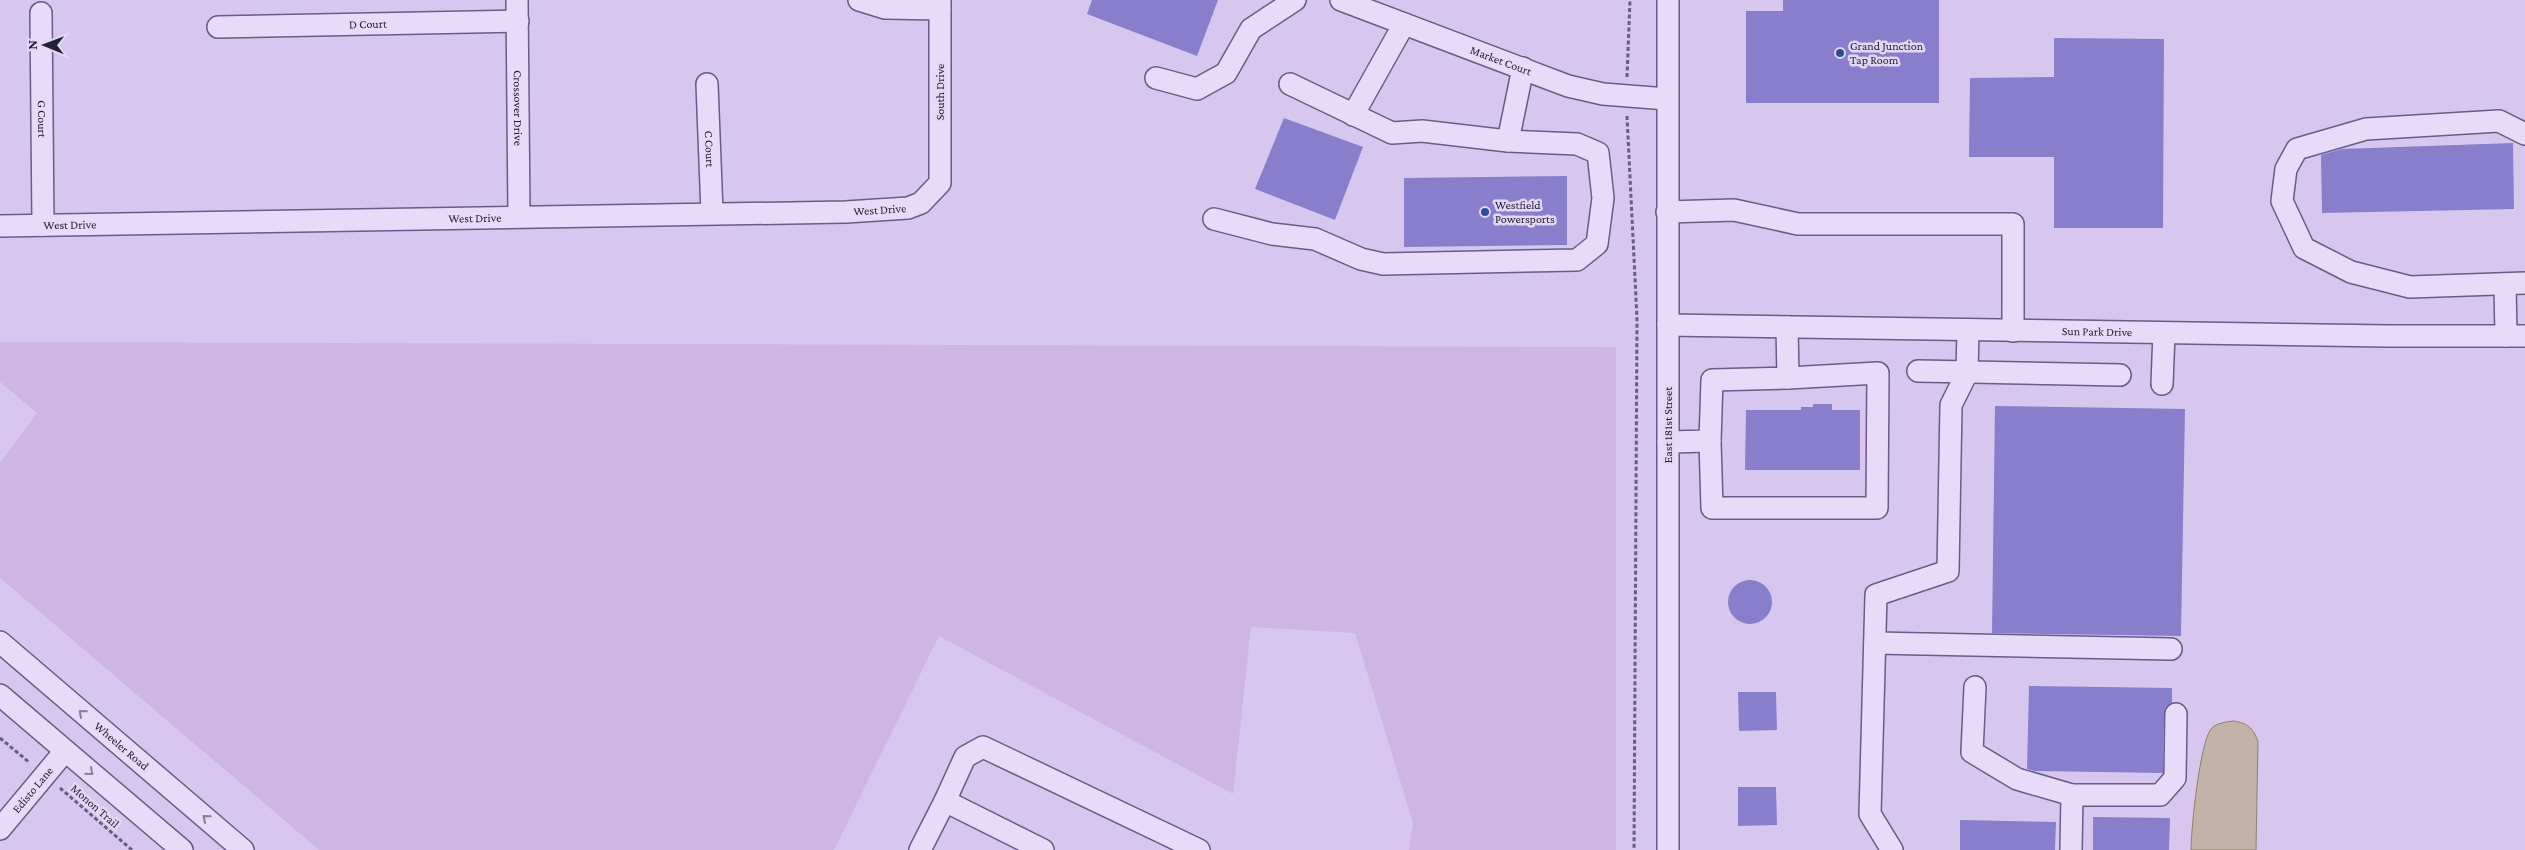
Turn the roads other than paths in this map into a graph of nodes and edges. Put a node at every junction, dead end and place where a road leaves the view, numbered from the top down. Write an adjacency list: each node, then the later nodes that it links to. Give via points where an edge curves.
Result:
1 (859, 0): 5 (street, via 885,8)
2 (1295, 0): 11 (street, via 1251,29 1226,73 1197,89)
3 (1341, 0): 8 (street, Market Court)
4 (1668, 0): 14 (street, East 181st Street)
5 (940, 4): 18 (street, South Drive)
6 (517, 10): 9 (street, D Court); 21 (street, Crossover Drive)
7 (41, 14): 23 (street, G Court)
8 (1404, 24): 10 (street, Market Court); 15 (street)
9 (218, 27)
10 (1523, 68): 14 (street, Market Court, via 1568,86 1603,94); 17 (street)
11 (1156, 78)
12 (707, 84): 20 (street, C Court)
13 (1290, 84): 15 (street)
14 (1667, 99): 19 (street, East 181st Street)
15 (1353, 114): 17 (street, via 1392,133 1422,131)
16 (2525, 134): 25 (street, via 2499,121 2366,129 2297,150 2286,168 2282,202 2304,248 2351,272 2410,287)
17 (1508, 141): 22 (street, via 1577,144 1598,153 1603,198 1597,244 1577,260 1383,264 1315,239 1272,234)
18 (940, 183): 20 (street, West Drive, via 921,203 892,211)
19 (1667, 212): 26 (street, East 181st Street); 29 (street, via 1734,210 1798,224 2013,224)
20 (712, 213): 21 (street, West Drive)
21 (519, 216): 23 (street, West Drive)
22 (1214, 219)
23 (43, 225): 24 (street, West Drive)
24 (0, 226)
25 (2515, 284): 31 (street)
26 (1668, 325): 27 (street, Sun Park Drive); 38 (street, East 181st Street)
27 (1787, 327): 28 (street, Sun Park Drive); 35 (street)
28 (1968, 330): 29 (street, Sun Park Drive); 33 (street)
29 (2014, 331): 30 (street, Sun Park Drive)
30 (2164, 333): 31 (street, Sun Park Drive); 36 (street)
31 (2515, 336)
32 (1918, 372): 33 (street)
33 (1967, 373): 34 (street); 40 (street, via 1951,405 1948,571 1876,595)
34 (2120, 375)
35 (1788, 378): 37 (street, via 1712,380); 37 (street, via 1878,373 1877,508 1712,508)
36 (2162, 384)
37 (1710, 441): 38 (street)
38 (1668, 442): 54 (street, East 181st Street)
39 (0, 642): 50 (street, Wheeler Road, one-way to 39)
40 (1875, 643): 41 (street); 55 (street, via 1870,814)
41 (2171, 648)
42 (1975, 687): 46 (street, via 1972,752 2017,779)
43 (0, 695): 45 (street)
44 (2176, 714): 46 (street, via 2175,778 2160,795)
45 (65, 751): 48 (street, Edisto Lane); 49 (street, one-way to 49)
46 (2072, 795): 56 (street)
47 (945, 801): 51 (street); 52 (street); 53 (street, via 965,756 983,747)
48 (0, 829)
49 (182, 850)
50 (243, 850)
51 (920, 850)
52 (1043, 850)
53 (1200, 850)
54 (1668, 850)
55 (1892, 850)
56 (2071, 850)

